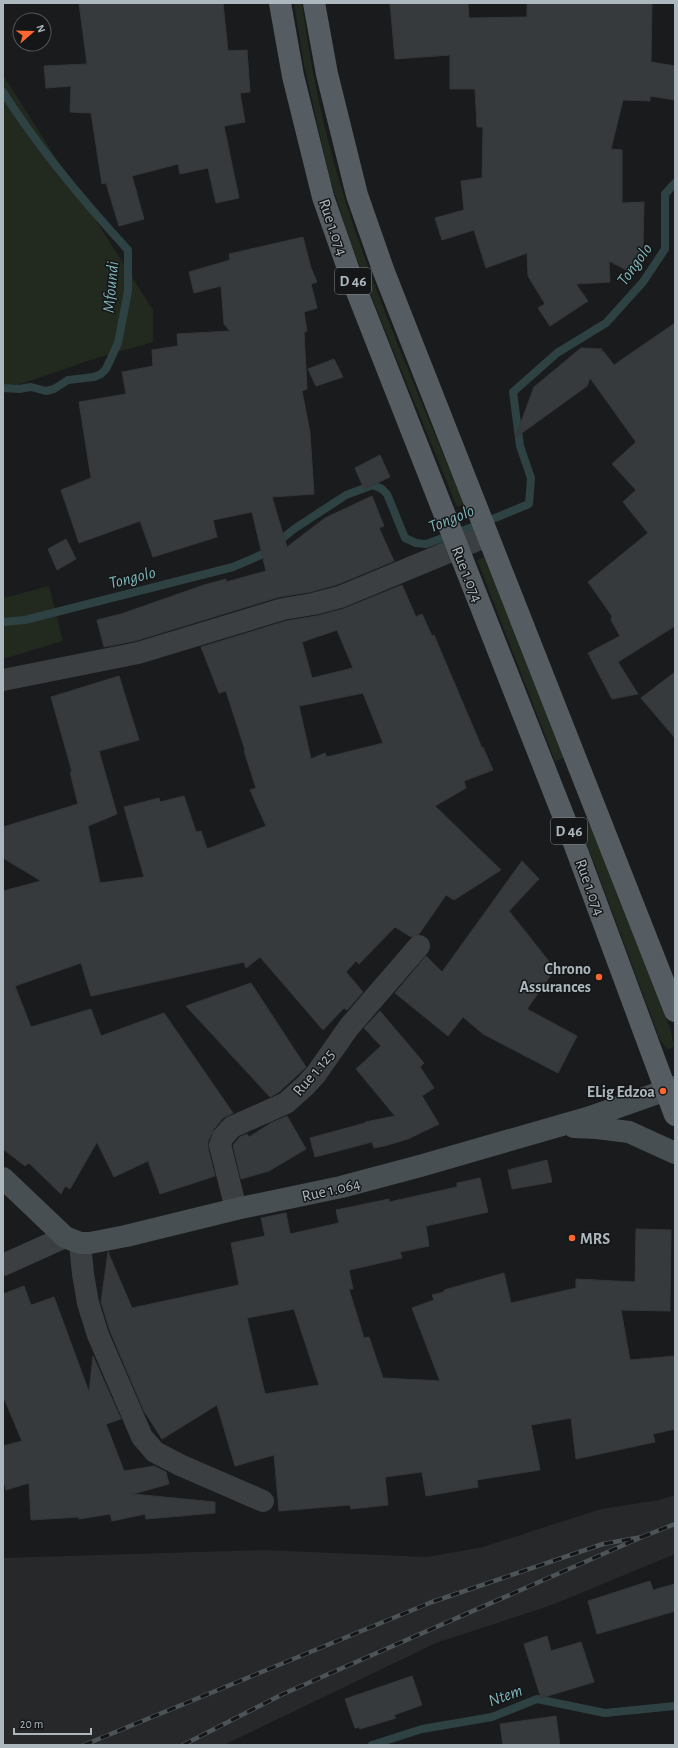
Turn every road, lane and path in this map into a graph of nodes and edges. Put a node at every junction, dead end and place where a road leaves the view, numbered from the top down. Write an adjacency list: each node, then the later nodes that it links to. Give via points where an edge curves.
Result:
1 (280, 3): 4 (main road, Rue 1.074 / D 46, via 293,76 323,196 350,274)
2 (314, 3): 3 (main road, Rue 1.074 / D 46, via 327,74 357,195 384,272)
3 (487, 536): 4 (street); 6 (main road, Rue 1.074 / D 46)
4 (458, 549): 5 (street, via 340,597 283,609 138,653); 7 (main road, Rue 1.074 / D 46)
5 (3, 680)
6 (587, 789): 7 (main road); 9 (main road, Rue 1.074 / D 46)
7 (557, 800): 11 (main road, Rue 1.074 / D 46)
8 (419, 946): 16 (street, Rue 1.125, via 349,1027 305,1086 286,1103 232,1127 223,1136 220,1145)
9 (667, 978): 10 (main road, Rue 1.074 / D 46)
10 (675, 1011)
11 (670, 1089): 12 (main road, Rue 1.074 / D 46); 13 (main road, Rue 1.064, via 590,1117)
12 (675, 1115)
13 (535, 1132): 14 (main road, via 574,1127 629,1132); 16 (main road, Rue 1.064, via 341,1187)
14 (675, 1153)
15 (3, 1178): 17 (main road)
16 (236, 1210): 17 (main road, Rue 1.064, via 90,1243)
17 (72, 1240): 18 (street); 19 (street, via 98,1335 142,1437 155,1452)
18 (3, 1265)
19 (263, 1500)

